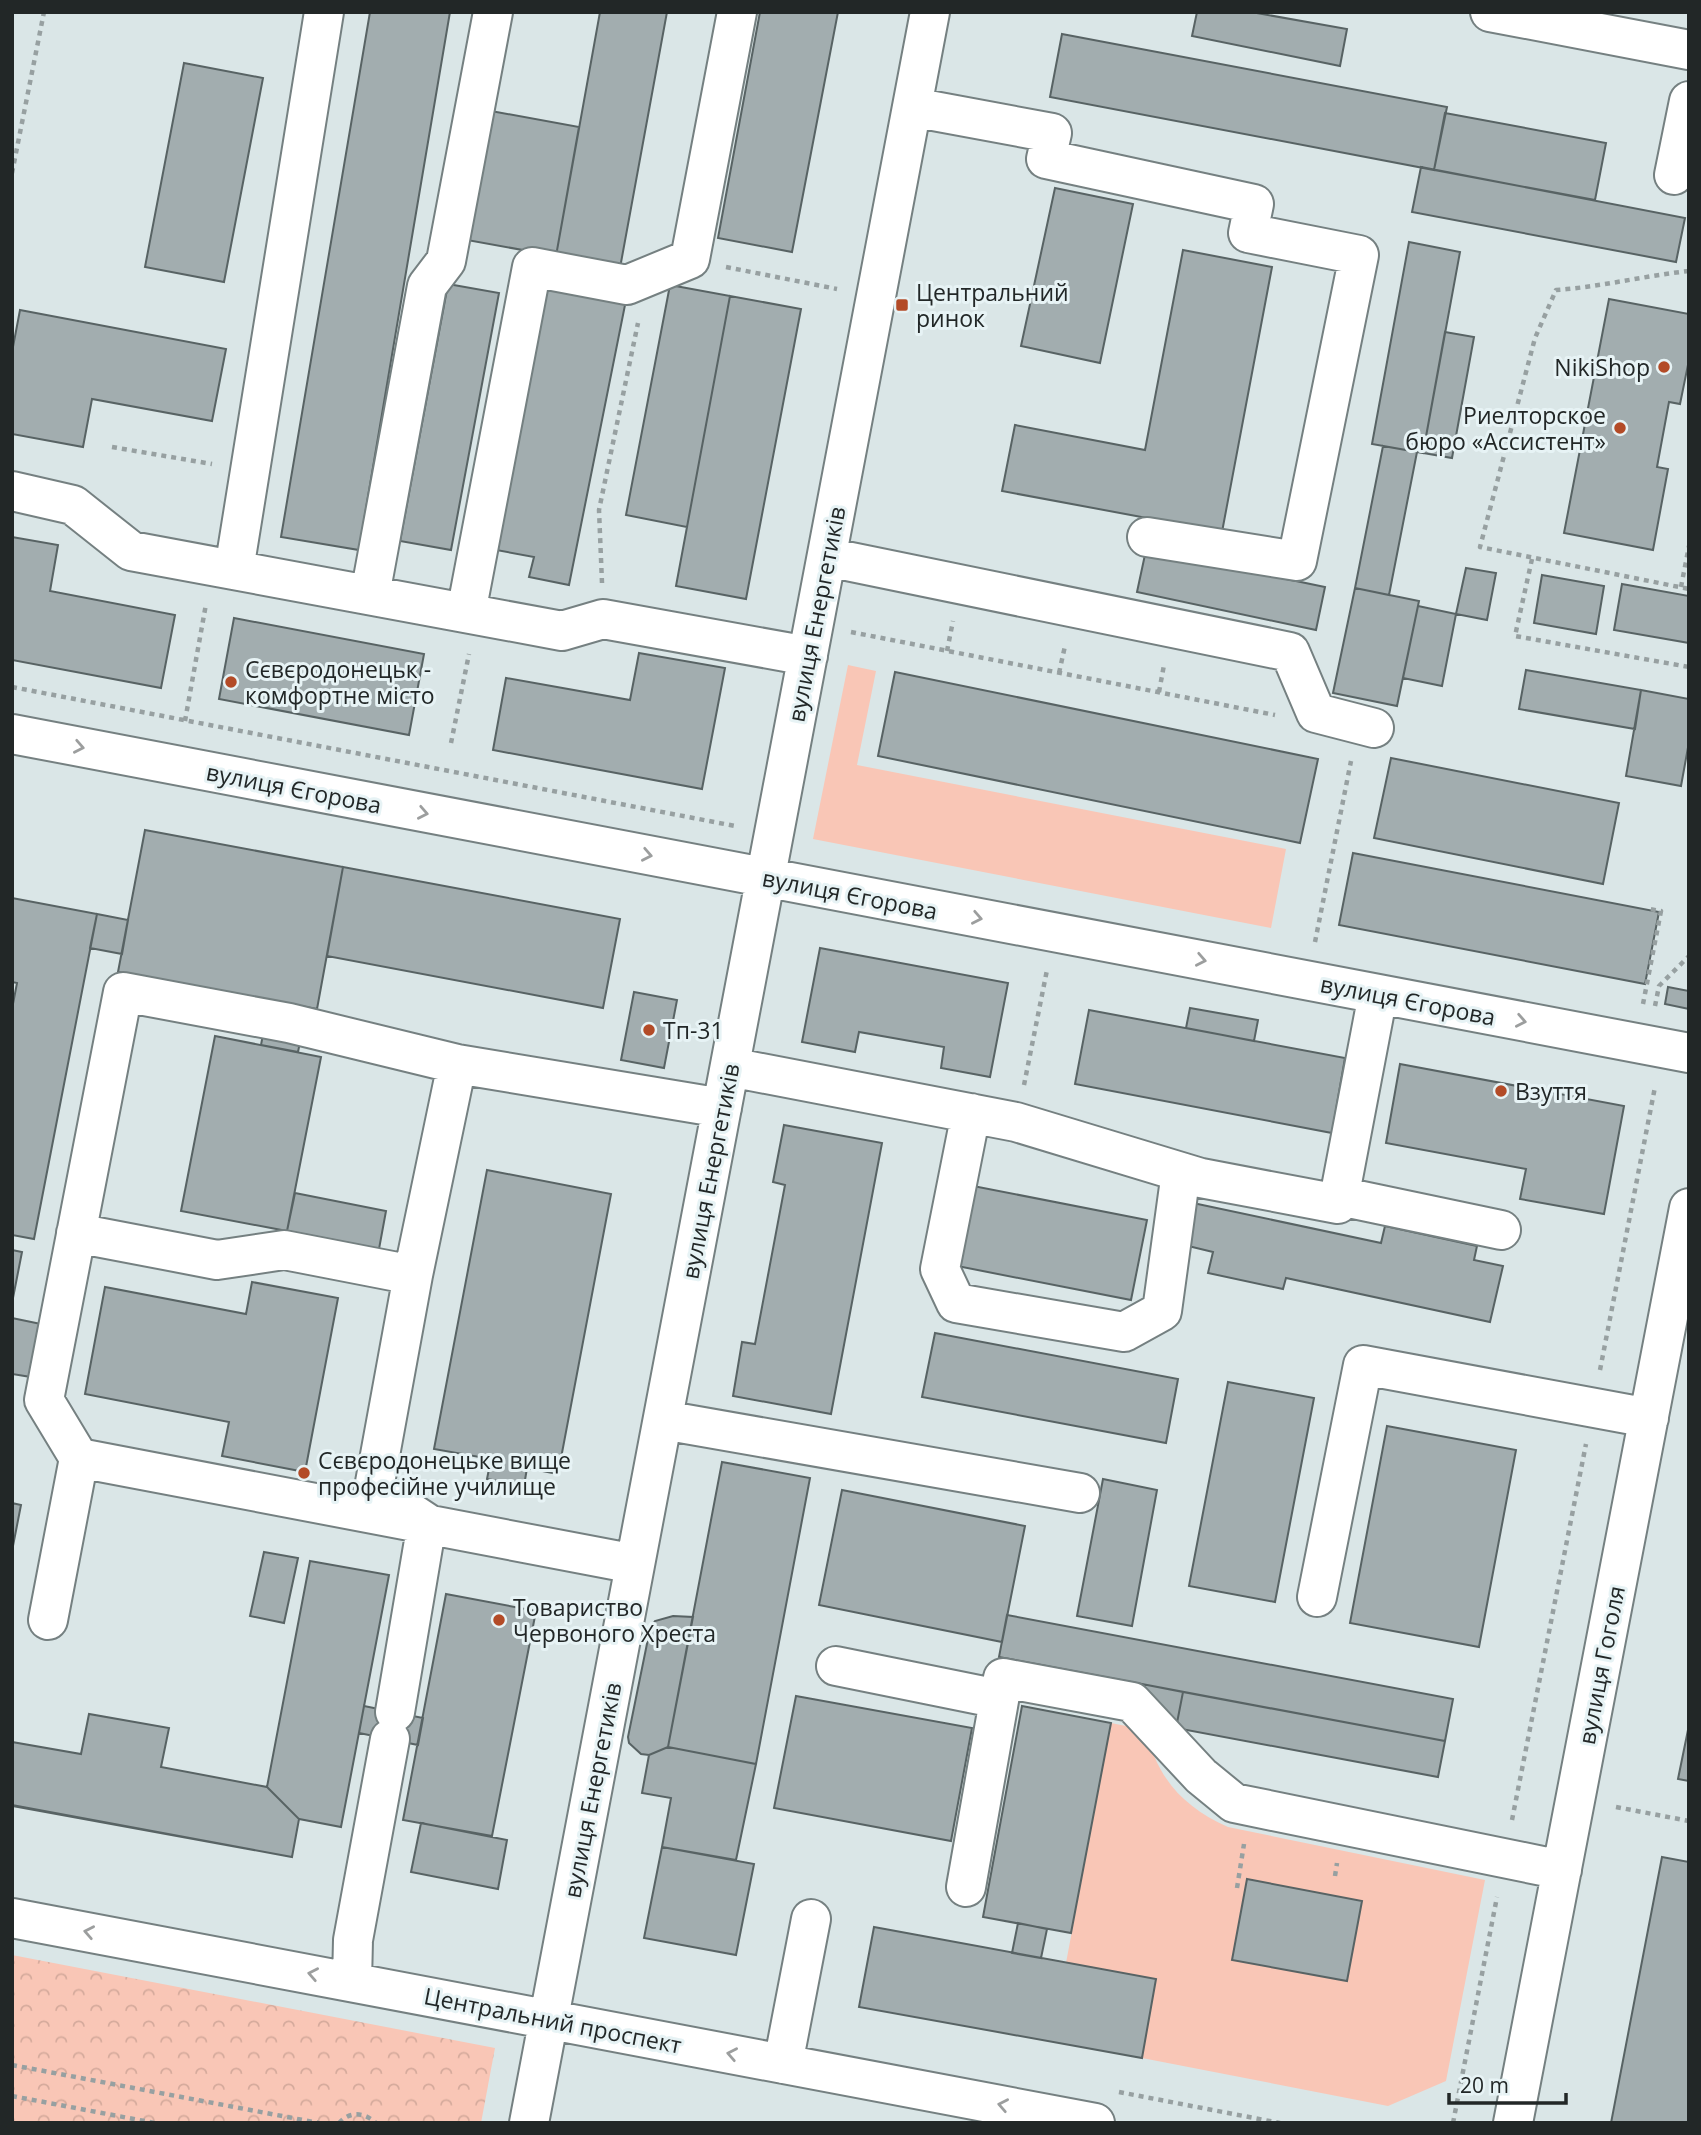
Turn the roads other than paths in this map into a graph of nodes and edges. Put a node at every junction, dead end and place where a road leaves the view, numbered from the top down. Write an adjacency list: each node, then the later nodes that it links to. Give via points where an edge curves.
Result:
1 (324, 12): 13 (street, via 251,471)
2 (494, 12): 14 (street, via 446,261 427,286)
3 (737, 12): 15 (street, via 691,259 627,285 532,267)
4 (930, 12): 8 (street, вулиця Енергетиків)
5 (1490, 12): 6 (street)
6 (1689, 50)
7 (1689, 101): 9 (street)
8 (912, 107): 11 (street, via 1052,133 1046,159 1254,204 1248,233 1359,255 1297,561); 12 (street, вулиця Енергетиків)
9 (1674, 175)
10 (12, 491): 13 (street, via 73,505 131,551)
11 (1147, 537)
12 (827, 557): 16 (street, вулиця Енергетиків); 18 (street, via 1290,652 1316,713)
13 (223, 568): 14 (street)
14 (370, 595): 15 (street)
15 (471, 614): 16 (street, via 562,631 603,619)
16 (808, 656): 19 (street, вулиця Енергетиків)
17 (12, 734): 19 (street, вулиця Єгорова, one-way to 19)
18 (1363, 742)
19 (766, 878): 20 (street, вулиця Єгорова, one-way to 20); 23 (street, вулиця Енергетиків)
20 (1378, 994): 21 (street, вулиця Єгорова, one-way to 21); 27 (street)
21 (1689, 1053)
22 (457, 1064): 24 (street); 30 (street, via 289,1023 123,992); 31 (street)
23 (730, 1067): 24 (street, вулиця Енергетиків); 25 (street)
24 (722, 1108): 33 (street, вулиця Енергетиків)
25 (971, 1113): 26 (street, via 1016,1122); 26 (street, via 940,1269 956,1304 1124,1332 1161,1311)
26 (1181, 1172): 27 (street, via 1338,1204)
27 (1339, 1196): 29 (street)
28 (1689, 1208): 32 (street, вулиця Гоголя)
29 (1501, 1230)
30 (76, 1233): 31 (street, via 217,1260 284,1250); 34 (street, via 44,1400)
31 (413, 1275): 36 (street, via 374,1488)
32 (1648, 1419): 38 (street, via 1363,1365); 42 (street, вулиця Гоголя)
33 (663, 1420): 35 (street); 37 (street, вулиця Енергетиків)
34 (79, 1458): 36 (street); 39 (street)
35 (1080, 1493)
36 (427, 1524): 37 (street); 46 (street, via 353,1940)
37 (635, 1564): 47 (street, вулиця Енергетиків)
38 (1317, 1597)
39 (48, 1620)
40 (836, 1666): 41 (street)
41 (999, 1699): 42 (street, via 1003,1678 1132,1702 1201,1776 1234,1803); 43 (street)
42 (1562, 1870): 52 (street, вулиця Гоголя)
43 (966, 1887)
44 (12, 1918): 46 (street, Центральний проспект, one-way to 44)
45 (811, 1919): 48 (street)
46 (352, 1982): 47 (street, Центральний проспект)
47 (548, 2019): 48 (street, Центральний проспект, one-way to 47); 50 (street, вулиця Енергетиків)
48 (783, 2064): 49 (street, Центральний проспект, one-way to 48)
49 (1046, 2118): 51 (street, Центральний проспект)
50 (529, 2123)
51 (1095, 2123)
52 (1513, 2123)

